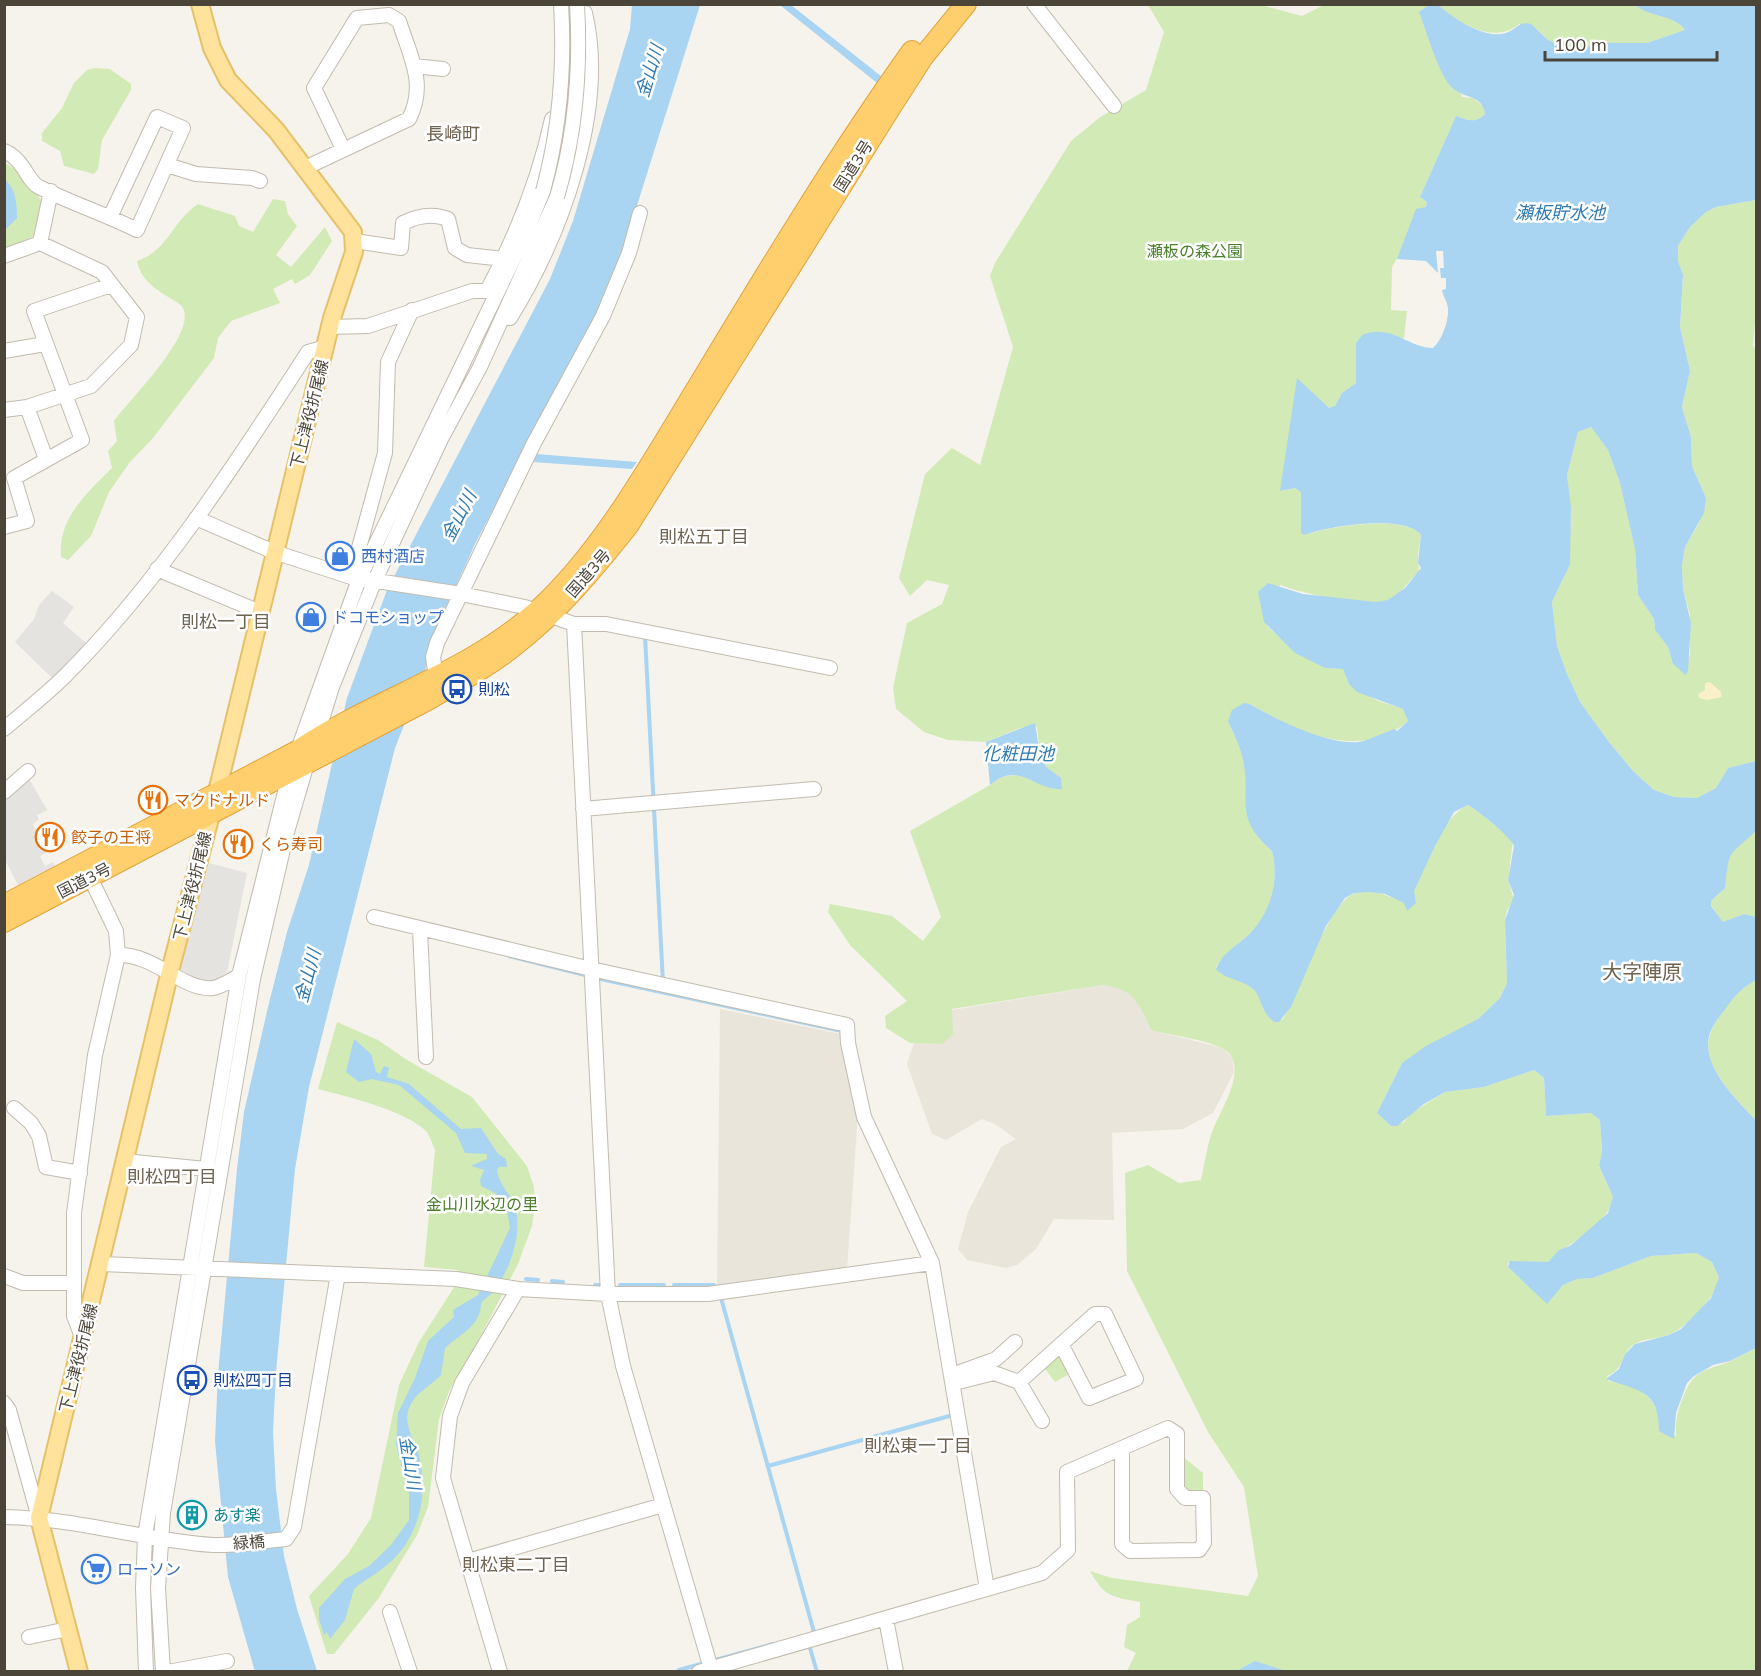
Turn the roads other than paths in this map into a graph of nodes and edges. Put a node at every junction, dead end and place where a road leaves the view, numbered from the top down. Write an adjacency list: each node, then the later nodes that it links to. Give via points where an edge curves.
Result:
1 (200, 4): 13 (main road, via 212,48 228,80 276,130)
2 (561, 4): 23 (street, bridge, via 562,100 552,157 543,191)
3 (577, 4): 29 (street, bridge, via 578,102 570,155 557,197)
4 (949, 4): 42 (highway, 国道3号, via 882,93 825,180 629,499)
5 (966, 4): 42 (highway, 国道3号, via 923,57 891,106 628,526 590,573)
6 (1034, 4): 9 (street)
7 (414, 66): 8 (street); 10 (street, via 418,96 409,119); 10 (street, via 399,21 389,15 357,18 314,88)
8 (443, 69)
9 (1114, 106)
10 (343, 148): 13 (street)
11 (4, 152): 15 (street, via 12,154 36,186)
12 (167, 165): 14 (street, via 196,174); 17 (street, via 137,230); 17 (street, via 183,128 157,117)
13 (305, 168): 18 (main road, via 353,232)
14 (260, 181)
15 (51, 191): 17 (street); 19 (street)
16 (640, 213): 40 (street, via 603,316 534,443)
17 (110, 217)
18 (355, 241): 21 (street, via 400,248 403,223 416,217 440,216 448,219 455,248 467,255); 25 (main road, 下上津役折尾線)
19 (40, 243): 20 (street); 22 (street, via 102,272)
20 (4, 256)
21 (504, 259): 23 (street); 29 (street, via 538,177 548,136 558,88 558,44 564,10 585,13 592,47 591,73 576,164 556,227 524,296)
22 (111, 285): 26 (street, via 34,310); 30 (street, via 136,317 131,345 91,386)
23 (491, 292): 24 (street, via 472,291); 38 (street)
24 (412, 310): 25 (street, via 368,326); 38 (street, via 388,362 385,453)
25 (330, 327): 27 (main road, 下上津役折尾線)
26 (45, 344): 28 (street); 30 (street)
27 (326, 346): 34 (street, via 308,352); 36 (main road, 下上津役折尾線)
28 (4, 351)
29 (480, 367): 39 (street, via 441,439)
30 (64, 393): 31 (street); 33 (street, via 82,440)
31 (27, 407): 32 (street); 33 (street)
32 (4, 410)
33 (46, 459): 35 (street, via 14,478 27,520)
34 (196, 518): 36 (street); 37 (street)
35 (4, 527)
36 (274, 552): 38 (street); 41 (main road, 下上津役折尾線)
37 (157, 569): 41 (street); 46 (street, via 67,674)
38 (355, 578): 39 (street); 48 (street)
39 (375, 580): 40 (street); 47 (street, via 332,687)
40 (461, 594): 42 (street); 45 (street, via 437,643)
41 (260, 612): 53 (main road, 下上津役折尾線)
42 (543, 614): 43 (street); 45 (highway, 国道3号); 47 (highway, 国道3号, via 483,669 424,702)
43 (574, 624): 44 (street, via 606,624); 54 (street)
44 (830, 668)
45 (433, 679): 47 (highway, 国道3号, via 337,728)
46 (4, 729)
47 (325, 743): 48 (highway, 国道3号)
48 (302, 757): 50 (highway, 国道3号); 53 (highway, 国道3号); 73 (street, via 253,979)
49 (28, 771): 52 (street)
50 (290, 772): 55 (highway, 国道3号); 64 (street)
51 (814, 789): 54 (street)
52 (4, 792)
53 (217, 792): 55 (main road, 下上津役折尾線); 56 (highway, 国道3号)
54 (583, 809): 62 (street)
55 (210, 815): 56 (highway, 国道3号); 63 (main road, 下上津役折尾線)
56 (87, 870): 57 (highway, 国道3号); 59 (highway, 国道3号); 61 (street, via 116,931)
57 (4, 905)
58 (374, 917): 60 (street)
59 (4, 922)
60 (420, 930): 62 (street, via 436,930); 65 (street)
61 (118, 956): 63 (street, via 143,958); 69 (street, via 95,1055)
62 (591, 969): 70 (street, via 846,1025 864,1117); 78 (street)
63 (170, 971): 64 (street, via 200,987 214,988); 67 (main road, 下上津役折尾線)
64 (239, 976): 68 (street)
65 (426, 1057)
66 (14, 1108): 69 (street, via 39,1136 46,1167)
67 (124, 1161): 68 (street); 71 (main road, 下上津役折尾線)
68 (206, 1169): 72 (street)
69 (80, 1173): 76 (street)
70 (932, 1263): 78 (street, via 708,1294); 82 (street)
71 (102, 1264): 72 (street); 79 (main road, 下上津役折尾線)
72 (190, 1267): 73 (street); 90 (street)
73 (206, 1267): 74 (street); 91 (street)
74 (338, 1274): 77 (street, via 461,1281); 91 (street, 緑橋, via 294,1527 286,1539 215,1545)
75 (4, 1276): 76 (street, via 23,1283)
76 (73, 1283): 79 (street, via 74,1316)
77 (518, 1289): 78 (street); 92 (street, via 462,1383 450,1416 443,1478)
78 (608, 1294): 87 (street, via 623,1366)
79 (82, 1336): 89 (main road, 下上津役折尾線)
80 (1015, 1342): 82 (street, via 996,1359)
81 (1061, 1344): 81 (street, via 1095,1314 1105,1314 1136,1379 1089,1398); 83 (street)
82 (953, 1378): 83 (street, via 994,1373); 93 (street)
83 (1019, 1382): 85 (street)
84 (4, 1403): 89 (street)
85 (1042, 1421)
86 (1122, 1450): 86 (street, via 1168,1428 1177,1434 1177,1490 1185,1498 1203,1498 1204,1543 1199,1550 1130,1551 1122,1544); 93 (street, via 1067,1472 1068,1550 1042,1573)
87 (663, 1505): 92 (street); 99 (street)
88 (4, 1517): 89 (street, 緑橋)
89 (39, 1518): 90 (street, 緑橋); 96 (main road, 下上津役折尾線)
90 (145, 1536): 91 (street, 緑橋); 101 (street)
91 (160, 1539): 102 (street, via 158,1588)
92 (468, 1561): 105 (street)
93 (987, 1589): 95 (street)
94 (390, 1612): 104 (street)
95 (885, 1619): 99 (street); 106 (street)
96 (68, 1629): 97 (street); 100 (main road, 下上津役折尾線)
97 (29, 1637)
98 (226, 1661): 103 (street)
99 (707, 1667)
100 (79, 1671)
101 (146, 1671)
102 (163, 1671)
103 (168, 1671)
104 (410, 1671)
105 (500, 1671)
106 (896, 1671)

